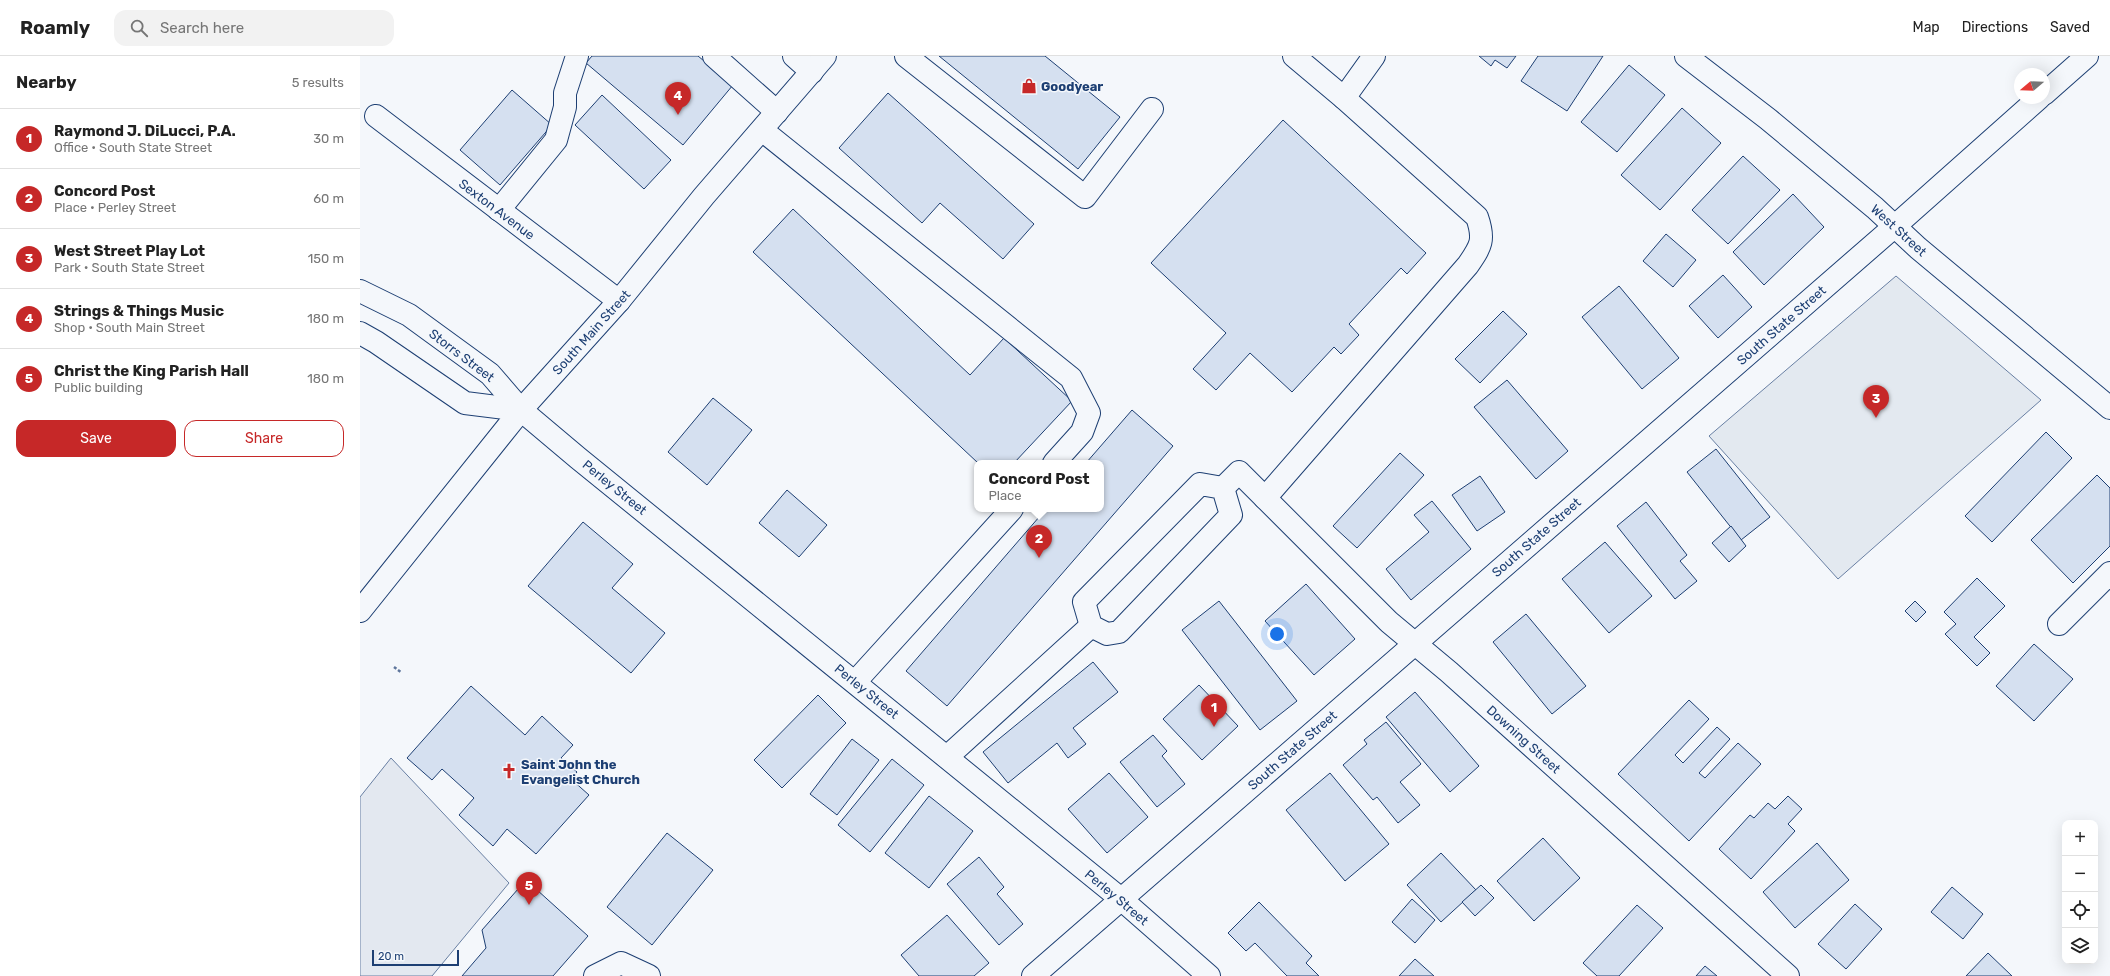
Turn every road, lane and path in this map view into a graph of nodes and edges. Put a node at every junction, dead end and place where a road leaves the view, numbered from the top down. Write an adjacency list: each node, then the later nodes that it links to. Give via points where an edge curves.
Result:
1 (577, 56): 17 (street, via 565,93 565,107 556,140)
2 (714, 56): 14 (street)
3 (794, 56): 9 (street)
4 (906, 56): 13 (street, via 1085,197)
5 (1294, 56): 11 (street)
6 (1374, 56): 11 (street)
7 (1686, 56): 18 (street, West Street, via 1768,119)
8 (2087, 56): 10 (street)
9 (818, 64): 14 (street, South Main Street)
10 (2050, 89)
11 (1344, 98): 26 (street, via 1477,217 1482,232 1478,249 1468,265)
12 (2032, 104): 18 (street, South State Street)
13 (1152, 109)
14 (777, 112): 16 (street, South Main Street)
15 (376, 116): 17 (street, Sexton Avenue)
16 (762, 130): 20 (street, South Main Street, via 704,196); 24 (street, via 1071,378 1089,413 1082,432)
17 (500, 210): 20 (street, Sexton Avenue)
18 (1895, 226): 22 (street, West Street); 32 (street, South State Street)
19 (360, 291): 23 (street, Storrs Street, via 409,316 490,374)
20 (619, 301): 23 (street, South Main Street)
21 (360, 333): 23 (street, via 465,403)
22 (2110, 408)
23 (521, 410): 29 (street, South Main Street); 35 (street, Perley Street)
24 (1057, 460)
25 (1223, 488): 26 (street, Downing Street, via 1239,472); 31 (street, via 1200,484 1084,602); 31 (street, via 1231,515 1130,621 1119,632 1107,634)
26 (1265, 498): 32 (street, Downing Street, via 1389,622)
27 (1009, 512): 35 (street)
28 (2110, 573): 30 (street)
29 (360, 611)
30 (2059, 624)
31 (1091, 626): 36 (street)
32 (1415, 643): 37 (street, South State Street); 42 (street, Downing Street)
33 (394, 667): 34 (path)
34 (402, 673)
35 (855, 682): 36 (street, Perley Street)
36 (947, 756): 37 (street, Perley Street)
37 (1121, 899): 40 (street, South State Street); 41 (street, Perley Street)
38 (595, 976): 39 (street, via 621,963)
39 (649, 976)
40 (1033, 976)
41 (1209, 976)
42 (1788, 976)

